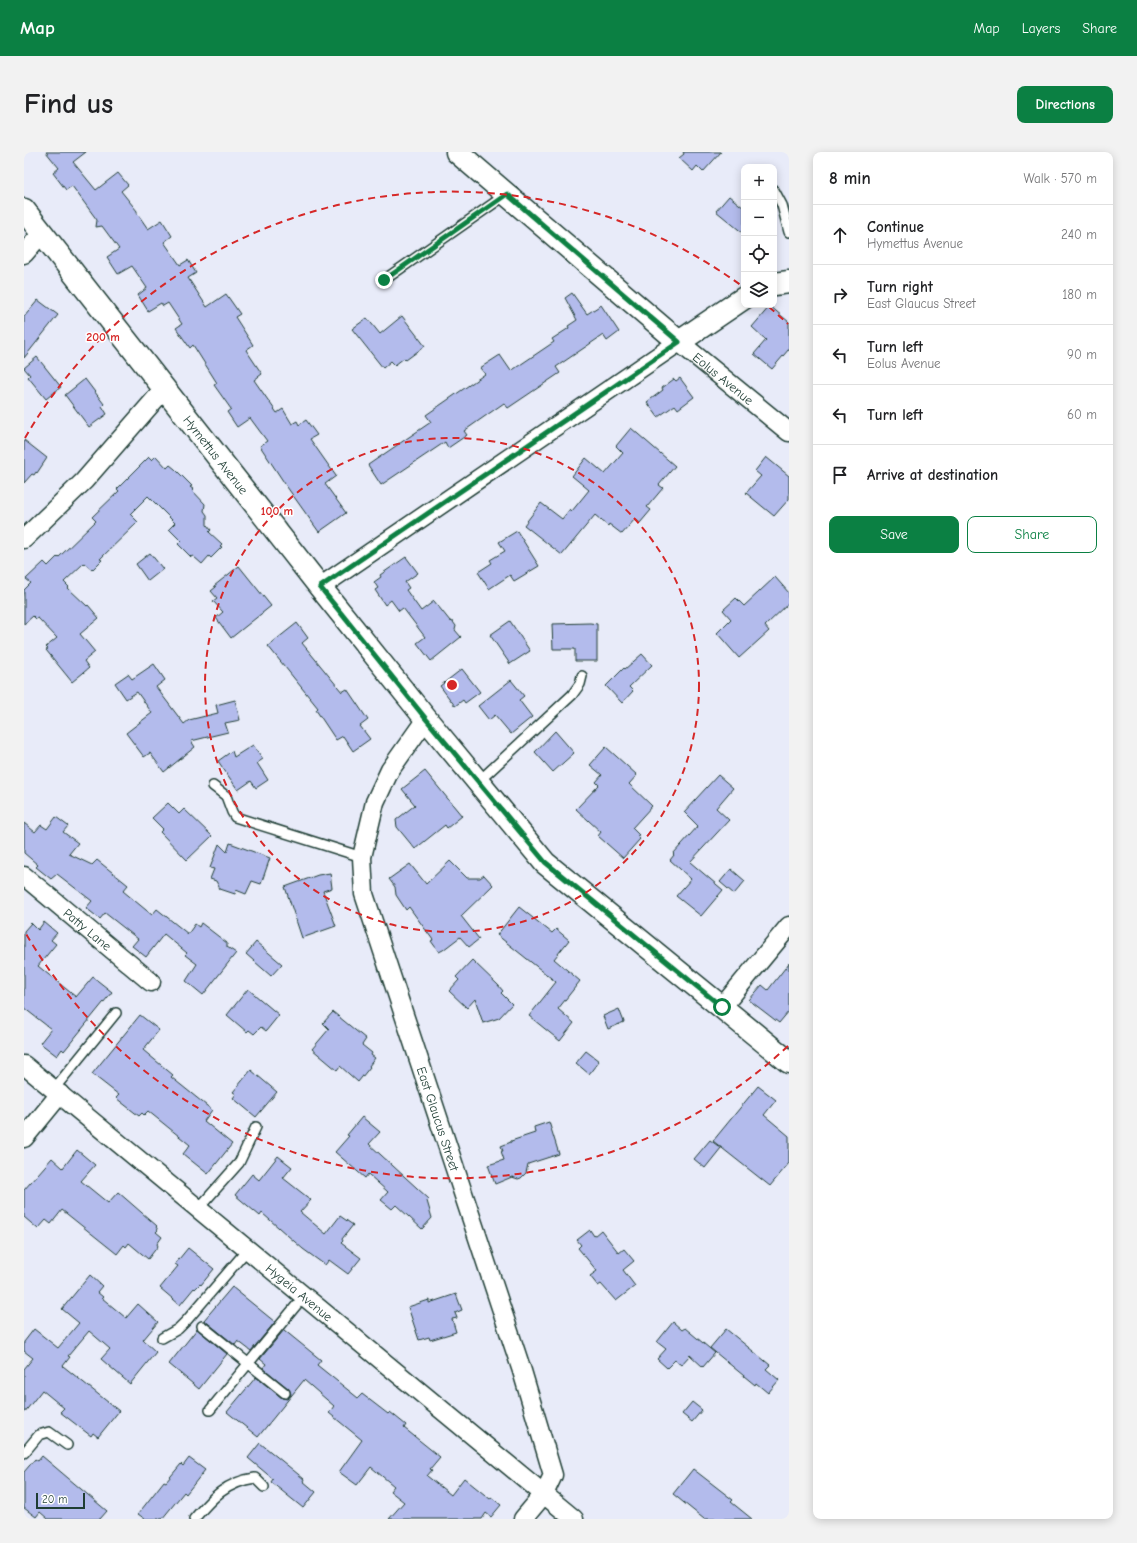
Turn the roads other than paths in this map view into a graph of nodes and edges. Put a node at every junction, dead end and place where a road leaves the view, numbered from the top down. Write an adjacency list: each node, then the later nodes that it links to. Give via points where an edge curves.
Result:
1 (457, 152): 2 (street, Eolus Avenue)
2 (507, 194): 8 (lane); 12 (street, Eolus Avenue)
3 (777, 196): 5 (lane)
4 (24, 210): 6 (street, Hymettus Avenue)
5 (789, 232)
6 (42, 233): 7 (street); 13 (street, Hymettus Avenue)
7 (24, 254)
8 (384, 280)
9 (789, 282): 10 (street)
10 (777, 284)
11 (741, 300): 12 (street)
12 (679, 342): 14 (street, Eolus Avenue); 16 (street)
13 (165, 388): 15 (street, via 84,481); 16 (street, Hymettus Avenue)
14 (789, 432)
15 (24, 539)
16 (320, 587): 18 (street, Hymettus Avenue)
17 (582, 676): 19 (lane, via 572,695)
18 (426, 719): 19 (street, Hymettus Avenue); 21 (street, East Glaucus Street, via 390,770 375,802)
19 (478, 782): 25 (street, Hymettus Avenue, via 545,862)
20 (213, 786): 21 (lane, via 226,796 235,817)
21 (362, 857): 43 (street, East Glaucus Street, via 364,894 522,1370 553,1475)
22 (24, 876): 24 (street, Patty Lane)
23 (789, 926): 25 (street)
24 (151, 982)
25 (722, 1007): 27 (street, Hymettus Avenue)
26 (116, 1013): 29 (lane)
27 (789, 1062)
28 (24, 1065): 29 (street, Hygeia Avenue)
29 (57, 1092): 31 (street); 32 (street, Hygeia Avenue)
30 (256, 1127): 32 (lane, via 239,1163)
31 (24, 1138)
32 (198, 1209): 33 (street, Hygeia Avenue)
33 (248, 1249): 34 (street, Hygeia Avenue); 36 (lane, via 188,1320 178,1330)
34 (304, 1296): 37 (lane); 43 (street, Hygeia Avenue)
35 (202, 1326): 37 (lane)
36 (162, 1338)
37 (248, 1364): 38 (lane); 39 (lane)
38 (285, 1393)
39 (210, 1410)
40 (67, 1445): 41 (lane, via 49,1432 39,1435)
41 (24, 1453)
42 (264, 1487): 44 (lane, via 255,1478 241,1480 216,1495)
43 (544, 1494): 45 (street, East Glaucus Street); 46 (street, Hygeia Avenue)
44 (194, 1519)
45 (524, 1519)
46 (574, 1519)

